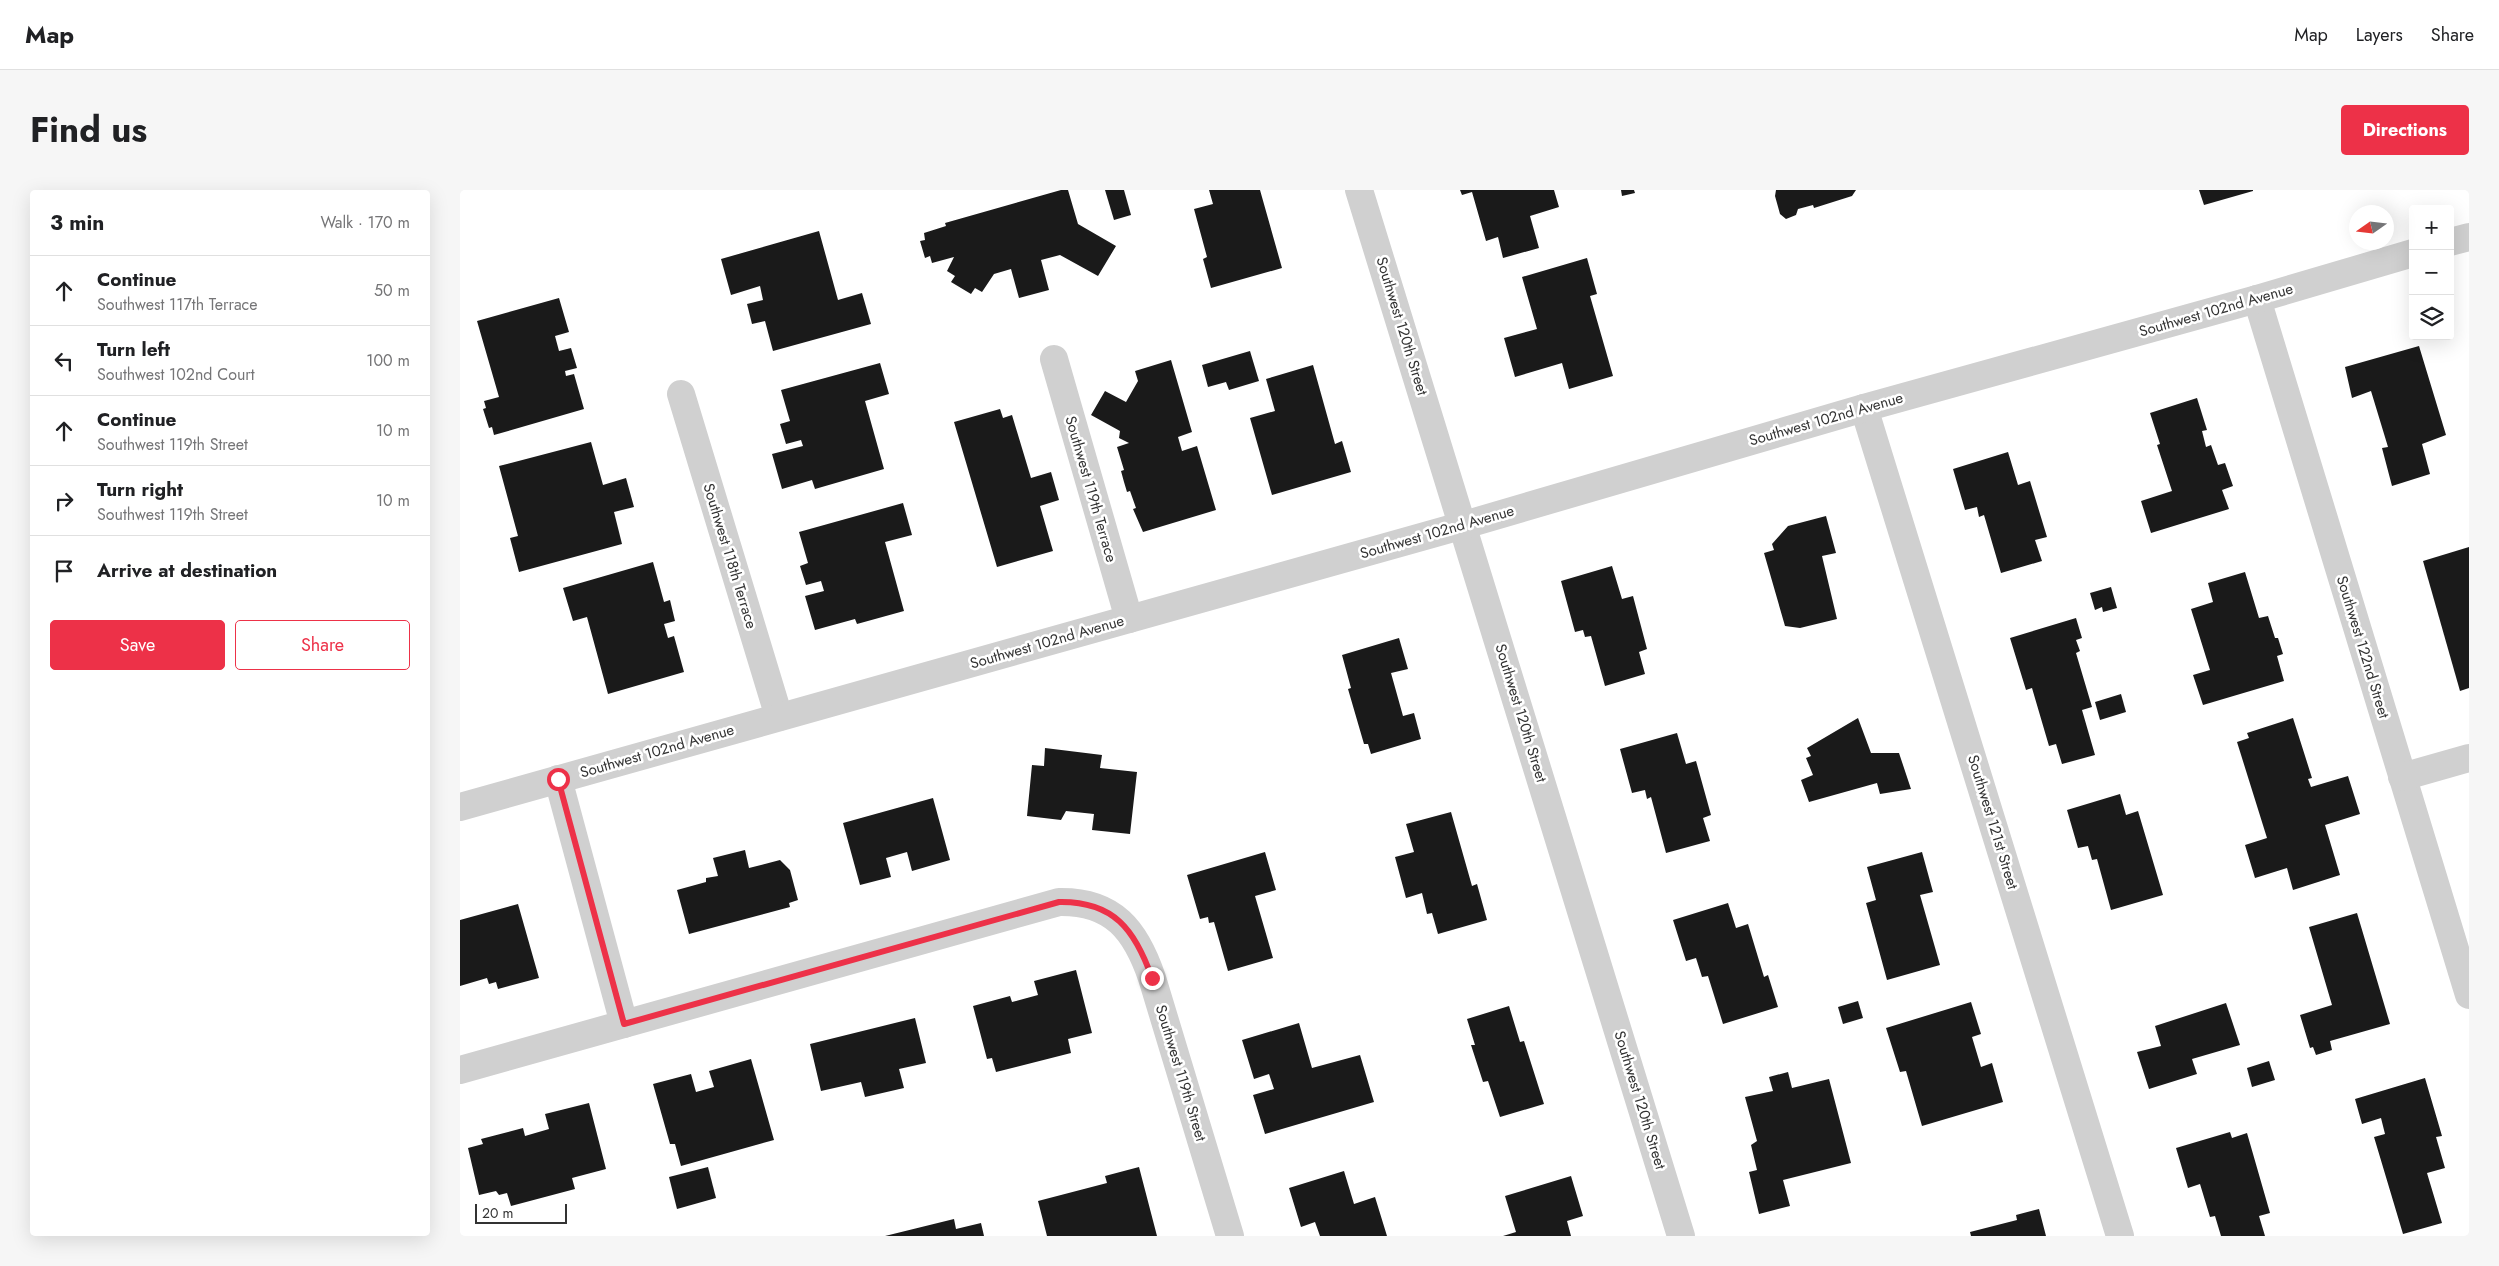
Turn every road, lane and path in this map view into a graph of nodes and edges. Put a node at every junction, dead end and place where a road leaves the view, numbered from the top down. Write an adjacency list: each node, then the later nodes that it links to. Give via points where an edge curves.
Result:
1 (1359, 190): 9 (street, Southwest 120th Street)
2 (2469, 237): 3 (street)
3 (2454, 241)
4 (2409, 254): 5 (street, Southwest 102nd Avenue)
5 (2257, 299): 8 (street, Southwest 102nd Avenue); 13 (street, Southwest 122nd Street)
6 (1054, 359): 10 (street, Southwest 119th Terrace)
7 (681, 394): 11 (street, Southwest 118th Terrace)
8 (1864, 408): 9 (street, Southwest 102nd Avenue); 21 (street, Southwest 121st Street)
9 (1464, 525): 10 (street, Southwest 102nd Avenue); 20 (street, Southwest 120th Street)
10 (1129, 619): 11 (street, Southwest 102nd Avenue)
11 (779, 717): 14 (street, Southwest 102nd Avenue)
12 (2469, 758): 13 (street)
13 (2402, 777): 16 (street, Southwest 122nd Street)
14 (558, 779): 15 (street, Southwest 102nd Avenue); 17 (street)
15 (460, 807)
16 (2469, 995)
17 (624, 1024): 18 (street); 19 (street, Southwest 119th Street, via 1059,902 1072,902 1111,914 1128,929 1140,947 1152,978)
18 (460, 1070)
19 (1230, 1236)
20 (1681, 1236)
21 (2120, 1236)

